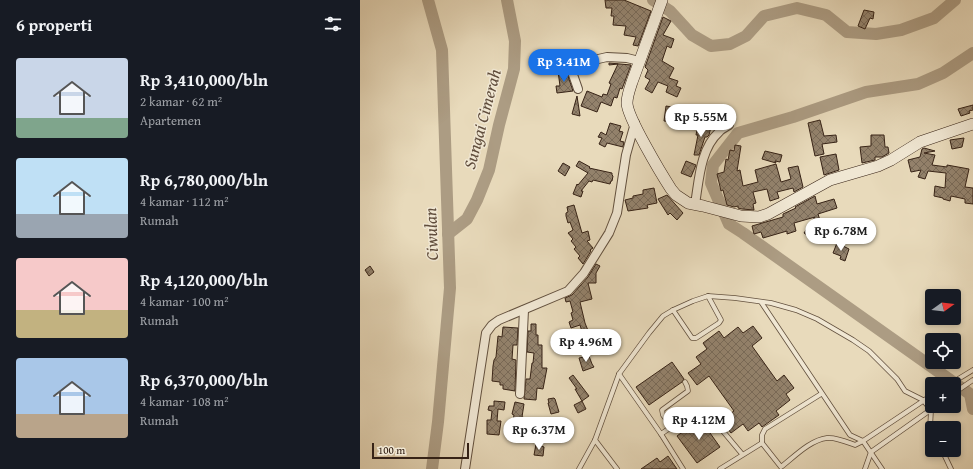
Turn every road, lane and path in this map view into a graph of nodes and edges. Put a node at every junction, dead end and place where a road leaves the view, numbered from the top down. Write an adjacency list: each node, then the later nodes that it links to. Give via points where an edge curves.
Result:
1 (662, 0): 2 (main road)
2 (639, 61): 3 (street, via 607,57 572,64 571,69); 4 (main road, via 627,102)
3 (578, 89)
4 (634, 123): 7 (main road, via 671,189 682,200); 10 (street, via 617,213 601,247 568,291)
5 (973, 124): 7 (main road, via 920,142 878,166 830,180 768,214 741,216)
6 (729, 125): 7 (street, via 719,131 704,158 699,180)
7 (699, 205)
8 (708, 296): 9 (lane); 11 (lane); 11 (lane, via 720,320 696,338 692,338)
9 (761, 302): 19 (lane); 20 (lane, via 796,310 853,340 869,351 897,379 905,391)
10 (524, 310): 18 (street); 32 (street, via 499,320 486,333)
11 (673, 310): 13 (lane, via 663,316)
12 (973, 370): 14 (lane)
13 (619, 374): 24 (lane); 25 (lane)
14 (961, 378)
15 (973, 380): 17 (lane)
16 (685, 382): 23 (lane, via 688,391 662,410)
17 (961, 389)
18 (520, 394)
19 (822, 394): 26 (lane, via 765,429); 27 (lane, via 850,436)
20 (923, 400): 21 (lane); 27 (lane)
21 (925, 402)
22 (927, 413): 28 (lane)
23 (672, 427): 24 (lane); 29 (lane, via 692,413 706,411)
24 (661, 434): 35 (lane)
25 (595, 440): 33 (lane); 34 (lane)
26 (762, 442): 29 (lane); 31 (lane)
27 (863, 442): 28 (lane); 31 (lane, via 855,445 828,438 817,441)
28 (871, 452): 37 (lane); 38 (lane)
29 (742, 454): 36 (lane)
30 (945, 457): 39 (lane)
31 (782, 468)
32 (465, 469)
33 (579, 469)
34 (617, 469)
35 (683, 469)
36 (720, 469)
37 (865, 469)
38 (882, 469)
39 (951, 469)

